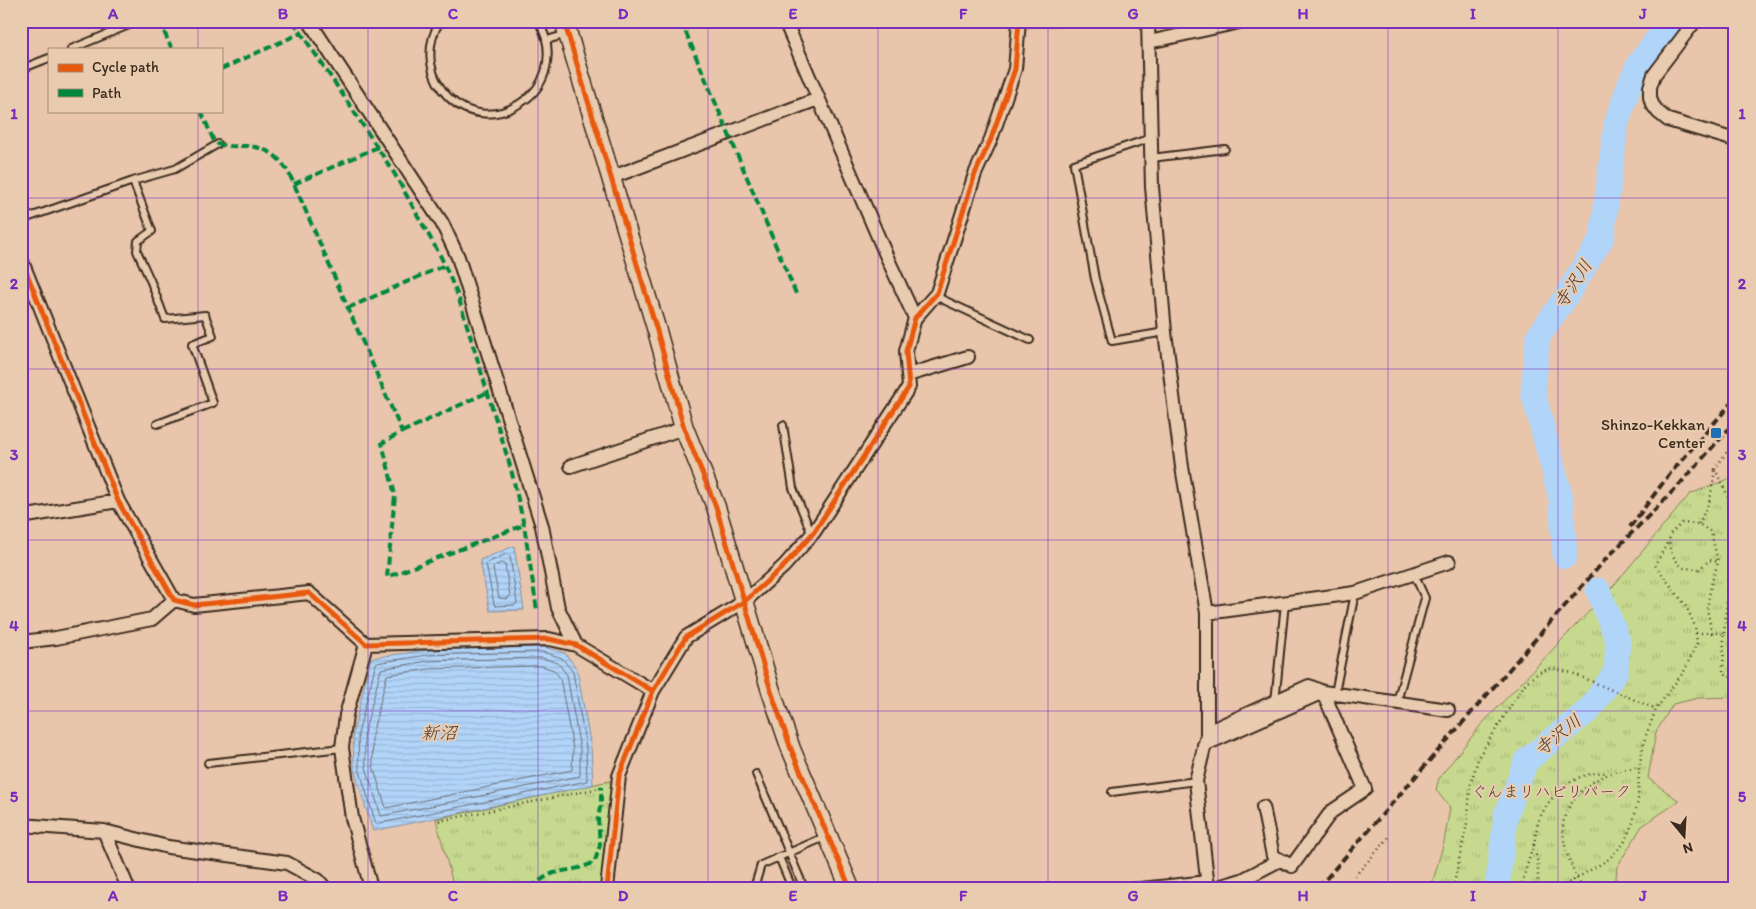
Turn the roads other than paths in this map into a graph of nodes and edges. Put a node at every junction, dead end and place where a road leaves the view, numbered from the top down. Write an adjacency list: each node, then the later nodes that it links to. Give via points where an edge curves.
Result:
1 (139, 21): 13 (lane)
2 (309, 21): 48 (street, via 442,223 458,257 542,526 558,608)
3 (440, 21): 11 (lane, via 429,52 432,72 441,90 456,104 474,112 494,114 514,108 531,96 542,80 548,60)
4 (538, 21): 11 (lane)
5 (785, 21): 16 (street)
6 (1019, 21): 26 (street, via 1015,69 975,174)
7 (1148, 21): 12 (street)
8 (1244, 21): 12 (street)
9 (1695, 21): 18 (street, via 1654,75 1650,87 1652,104 1668,120)
10 (566, 28): 11 (lane); 22 (street)
11 (547, 40)
12 (1149, 42): 17 (street)
13 (73, 48)
14 (48, 58): 15 (lane)
15 (21, 69)
16 (818, 100): 22 (street); 27 (street)
17 (1151, 138): 21 (street); 28 (lane, via 1074,164 1095,279 1112,341)
18 (1735, 140)
19 (218, 144): 23 (lane, via 175,169)
20 (1225, 149): 21 (lane)
21 (1151, 158): 28 (street)
22 (610, 178): 34 (street)
23 (133, 181): 24 (lane); 32 (lane, via 152,230 138,241 137,251 165,319 205,314 213,336 192,344 213,403)
24 (21, 220)
25 (21, 259): 36 (street)
26 (935, 296): 27 (street); 29 (lane)
27 (915, 318): 31 (street, via 906,351)
28 (1165, 332): 45 (street, via 1182,467)
29 (1030, 340)
30 (968, 357): 31 (street)
31 (908, 374): 38 (street, via 909,387)
32 (157, 424)
33 (783, 425): 38 (lane, via 794,488)
34 (684, 428): 35 (street); 43 (street, via 716,507)
35 (571, 466)
36 (118, 500): 37 (street); 42 (street)
37 (21, 517)
38 (812, 535): 43 (street)
39 (1449, 562): 40 (street)
40 (1414, 574): 41 (street); 52 (lane, via 1425,598)
41 (1356, 593): 44 (street); 50 (lane)
42 (174, 600): 46 (street, via 152,619); 47 (street, via 194,605 309,593)
43 (745, 601): 49 (street, via 686,637); 64 (street, via 791,749)
44 (1284, 603): 45 (street); 51 (lane)
45 (1207, 613): 54 (street)
46 (21, 642)
47 (366, 644): 48 (street, via 549,639); 56 (street, via 346,715)
48 (576, 645): 49 (street)
49 (653, 690): 72 (street, via 619,776)
50 (1329, 692): 51 (street, via 1309,686); 52 (street); 55 (street); 67 (street, via 1365,789 1331,812 1292,866)
51 (1275, 702): 54 (street)
52 (1397, 702): 53 (street)
53 (1448, 710)
54 (1207, 732): 55 (street)
55 (1204, 745): 59 (street)
56 (342, 748): 57 (lane); 71 (street, via 352,818)
57 (208, 763)
58 (756, 774): 65 (lane)
59 (1196, 781): 60 (lane); 68 (street)
60 (1112, 792)
61 (1263, 807): 67 (street, via 1273,856)
62 (21, 825): 63 (street)
63 (104, 831): 69 (street); 70 (street, via 168,847 287,863 318,880)
64 (828, 836): 65 (lane); 76 (street)
65 (789, 852): 66 (lane); 75 (lane)
66 (779, 857): 73 (lane, via 761,865); 74 (lane)
67 (1280, 860): 68 (street, via 1242,880)
68 (1210, 885): 77 (lane)
69 (128, 888)
70 (325, 888)
71 (371, 888)
72 (607, 888)
73 (754, 888)
74 (792, 888)
75 (804, 888)
76 (850, 888)
77 (1121, 888)

